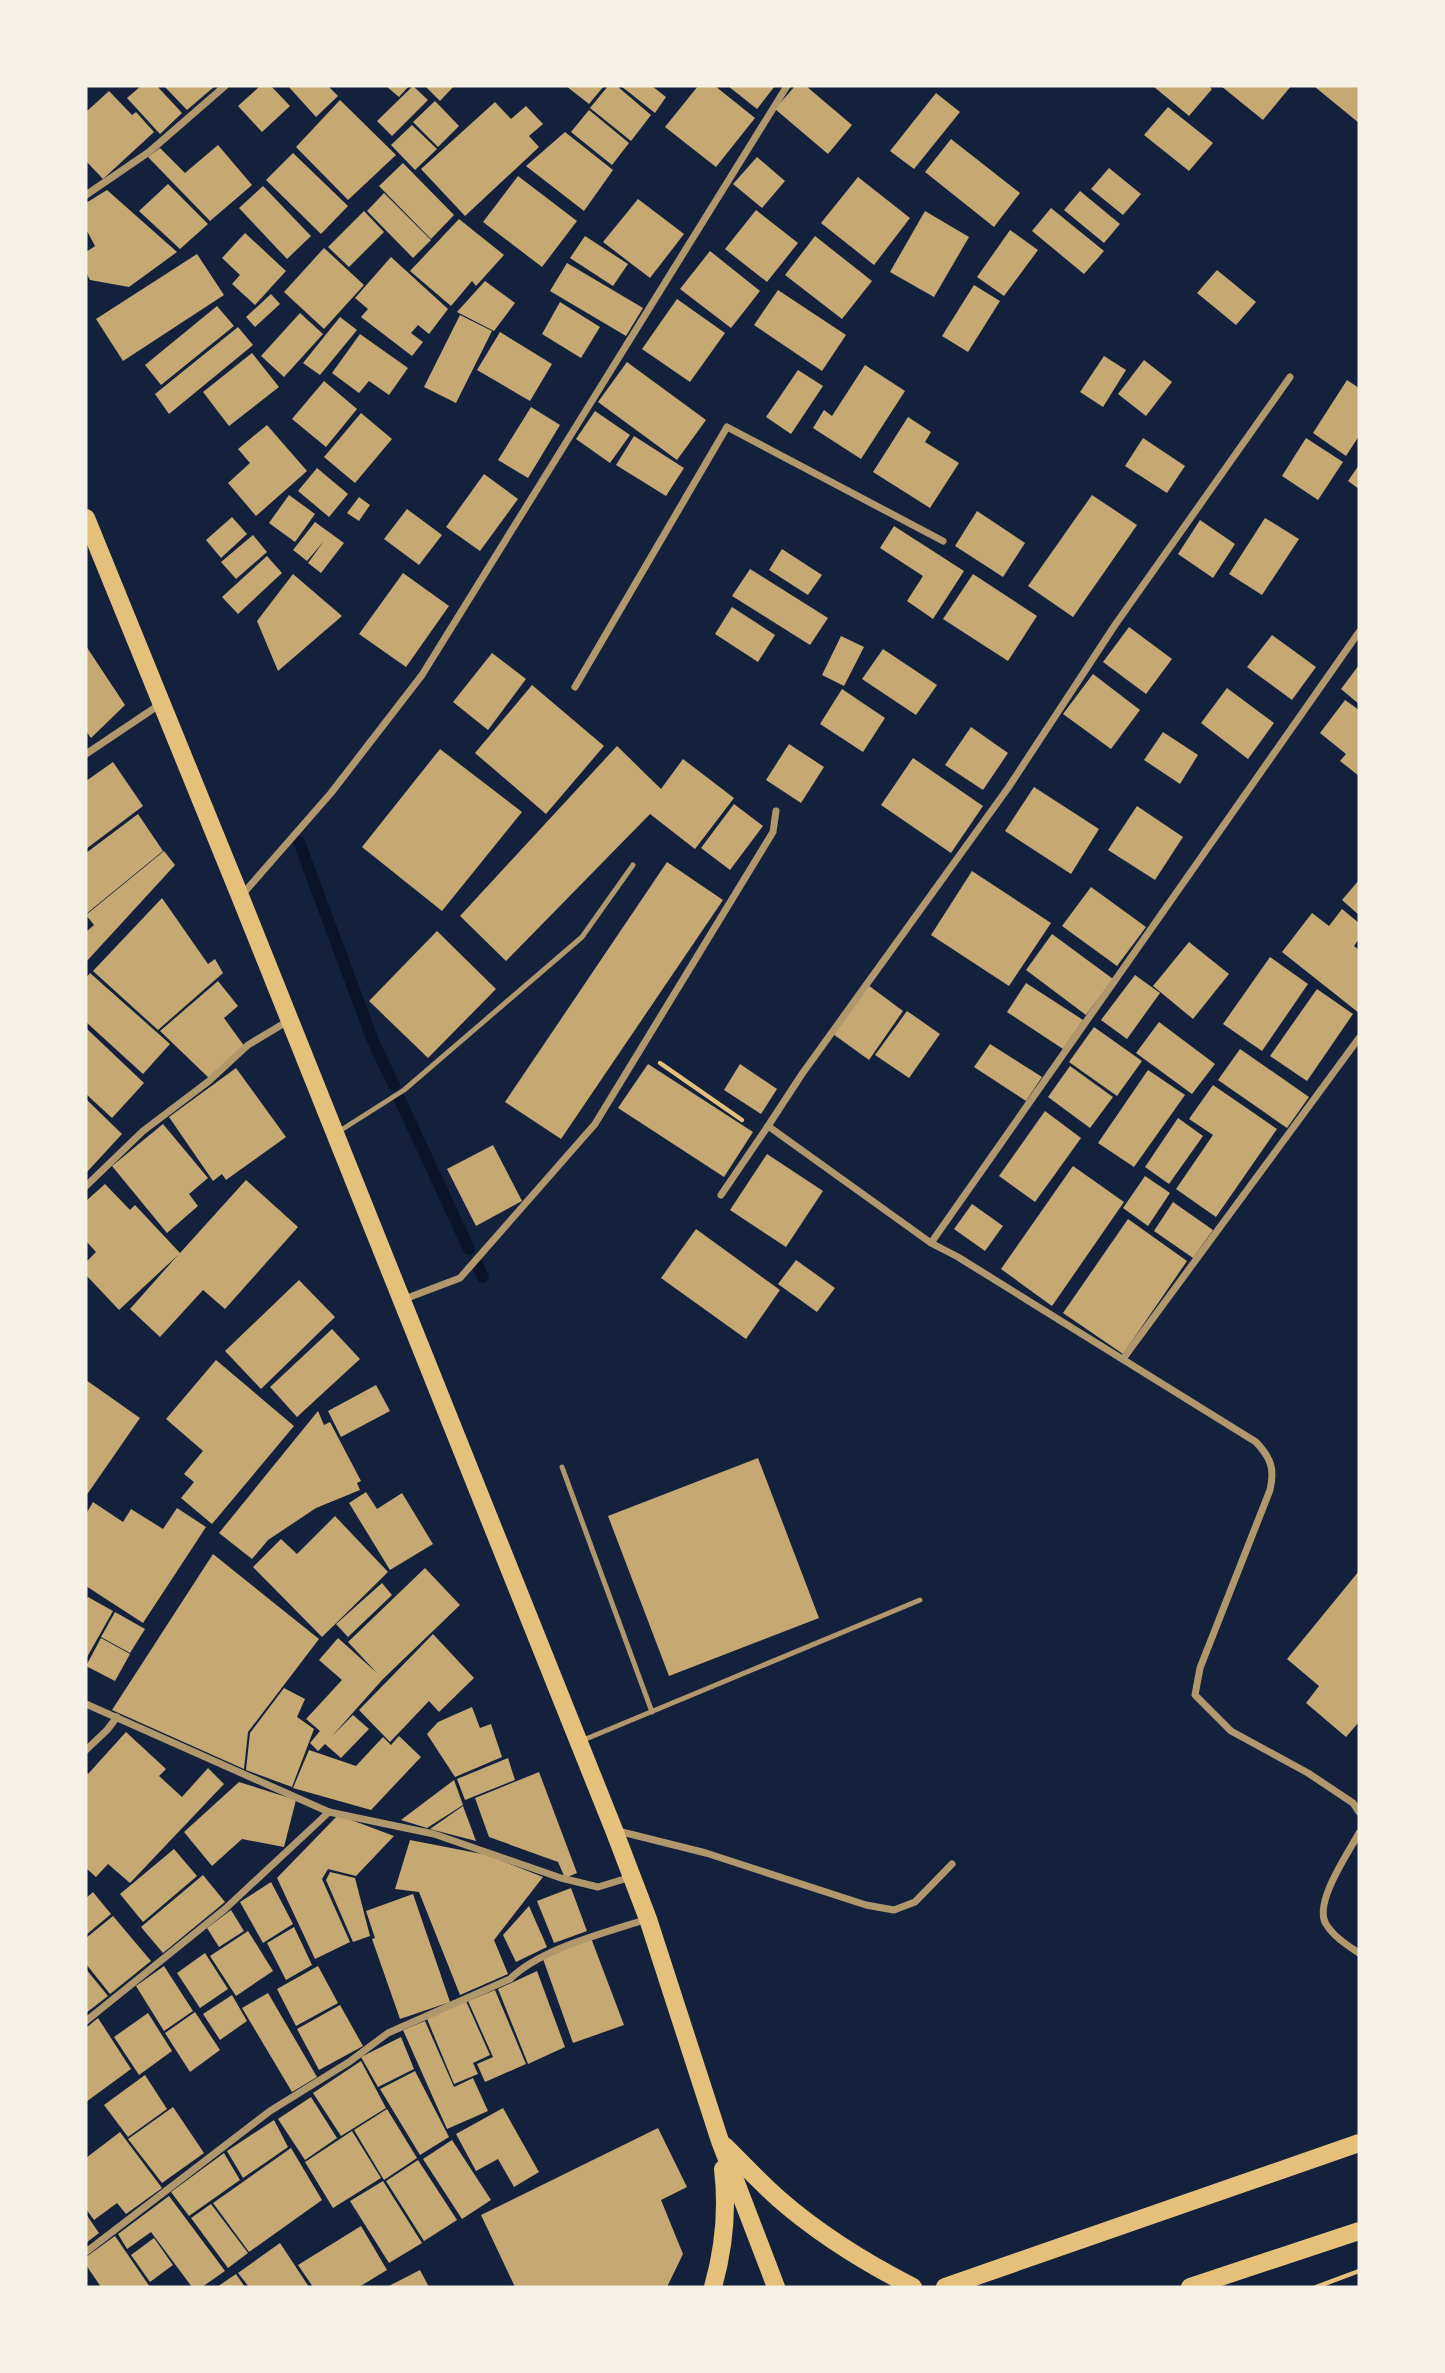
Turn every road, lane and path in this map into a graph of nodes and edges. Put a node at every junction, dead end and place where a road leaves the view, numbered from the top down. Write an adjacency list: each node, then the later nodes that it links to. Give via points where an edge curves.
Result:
1 (225, 86): 3 (street, via 149,152)
2 (787, 86): 13 (street, via 422,675 331,793)
3 (86, 195)
4 (1290, 377): 17 (street)
5 (86, 518): 9 (main road)
6 (943, 541): 8 (street, via 727,427)
7 (1359, 632): 22 (street)
8 (575, 687)
9 (162, 703): 10 (street); 13 (main road)
10 (86, 754)
11 (776, 811): 16 (street, via 773,832)
12 (632, 865): 18 (lane, via 582,937 404,1090)
13 (240, 897): 14 (main road)
14 (289, 1020): 18 (main road); 20 (street, via 248,1045 143,1131)
15 (1359, 1038): 24 (street)
16 (640, 1050): 19 (path); 23 (street, via 595,1124 460,1278)
17 (768, 1126): 19 (street); 22 (street)
18 (335, 1133): 23 (main road)
19 (763, 1134): 21 (street)
20 (86, 1186)
21 (721, 1195)
22 (931, 1243): 24 (street)
23 (401, 1301): 30 (main road)
24 (1123, 1359): 33 (street, via 1256,1442 1273,1465 1270,1490 1200,1668 1195,1695 1231,1731 1308,1773 1353,1803)
25 (562, 1467): 28 (lane)
26 (920, 1600): 28 (lane)
27 (86, 1704): 29 (street)
28 (652, 1712): 30 (lane)
29 (117, 1717): 31 (street); 32 (street)
30 (579, 1742): 34 (main road)
31 (86, 1750)
32 (329, 1812): 37 (street, via 434,1834 598,1887); 40 (street, via 225,1909)
33 (1359, 1812)
34 (614, 1830): 36 (street, via 894,1910 915,1902); 37 (main road)
35 (1359, 1833): 39 (street, via 1328,1889 1324,1922)
36 (952, 1864)
37 (632, 1877): 38 (main road)
38 (648, 1919): 41 (main road); 44 (street, via 592,1936 522,1967 510,1979 388,2033 270,2111)
39 (1359, 1953)
40 (86, 2021)
41 (720, 2141): 46 (main road, via 726,2199 721,2257); 47 (main road); 48 (main road, via 801,2216 884,2273)
42 (1359, 2144): 49 (main road)
43 (1359, 2231): 50 (main road)
44 (86, 2252)
45 (1359, 2271): 51 (path)
46 (713, 2287)
47 (776, 2287)
48 (913, 2287)
49 (945, 2287)
50 (1189, 2287)
51 (1316, 2287)

